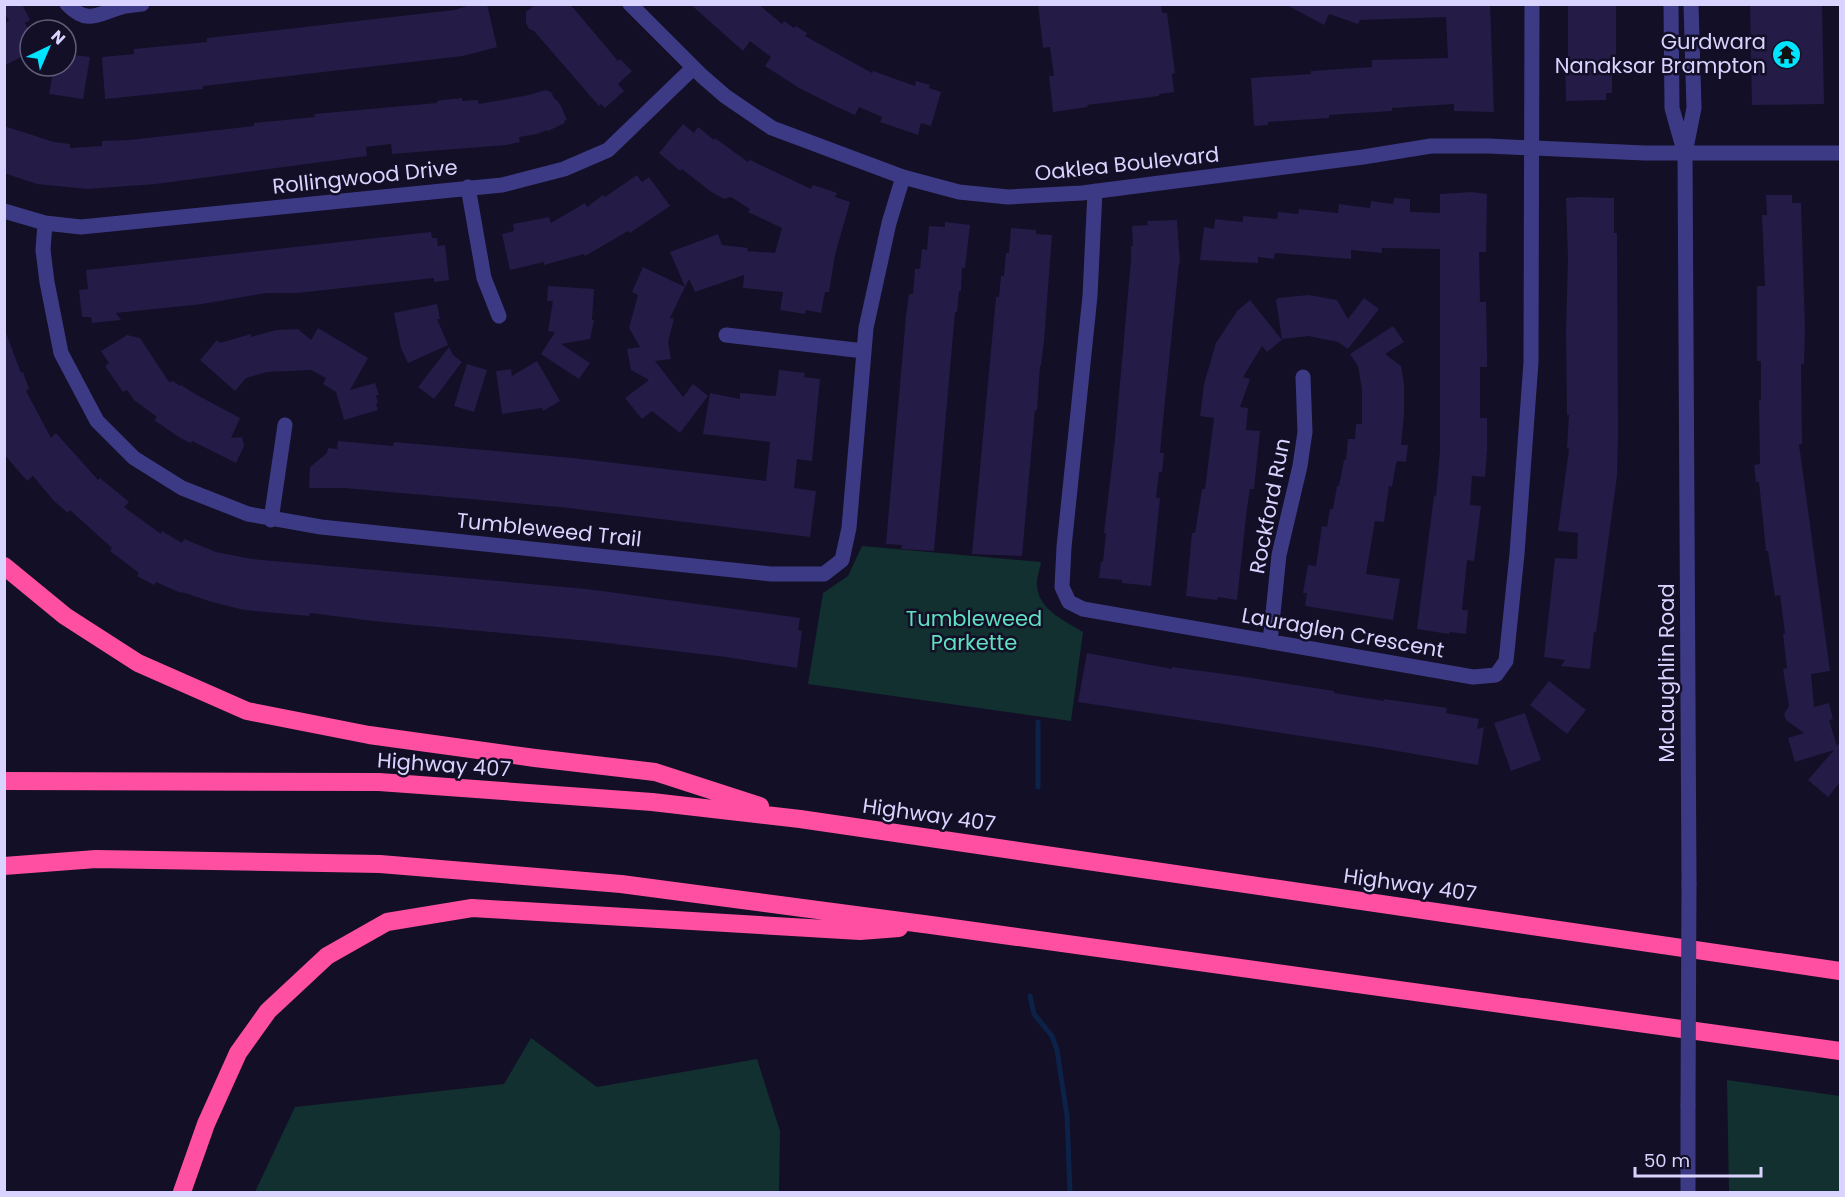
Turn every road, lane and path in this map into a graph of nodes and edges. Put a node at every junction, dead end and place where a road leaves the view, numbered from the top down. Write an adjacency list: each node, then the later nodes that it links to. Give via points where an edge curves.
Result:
1 (67, 4): 2 (street, via 94,17)
2 (141, 4)
3 (630, 4): 7 (street, Oaklea Boulevard)
4 (1532, 4): 8 (street, Lauraglen Crescent)
5 (1671, 4): 9 (street, via 1672,108)
6 (1691, 4): 9 (street, via 1694,108)
7 (693, 68): 11 (street, Oaklea Boulevard, via 771,128); 12 (street, Rollingwood Drive, via 608,150 564,169 502,185)
8 (1530, 149): 9 (street, Oaklea Boulevard); 13 (street, Oaklea Boulevard, via 1431,146); 23 (street, Lauraglen Crescent, via 1531,362 1506,661 1496,675 1473,677)
9 (1685, 153): 10 (street, Oaklea Boulevard); 31 (street, McLaughlin Road, bridge)
10 (1840, 153)
11 (903, 177): 13 (street, Oaklea Boulevard, via 959,192 1008,197); 18 (street, Tumbleweed Trail, via 889,224)
12 (468, 187): 15 (street, Rollingwood Drive, via 81,227); 16 (street, via 484,278)
13 (1095, 191): 23 (street, Lauraglen Crescent, via 1090,296 1062,587 1069,602 1083,609)
14 (4, 211): 15 (street, Rollingwood Drive)
15 (45, 223): 21 (street, Tumbleweed Trail, via 43,250 61,353 97,421 134,458 182,488)
16 (499, 316)
17 (726, 335): 18 (street)
18 (864, 351): 21 (street, Tumbleweed Trail, via 849,528 842,560 824,574 771,574)
19 (1303, 377): 23 (street, Rockford Run, via 1305,432 1279,555)
20 (285, 425): 21 (street)
21 (271, 520)
22 (4, 566): 25 (highway, via 65,616 138,663 247,711 369,735 655,772)
23 (1270, 642)
24 (4, 781): 25 (highway, Highway 407, via 379,782 652,802)
25 (800, 819): 28 (highway, Highway 407)
26 (4, 866): 27 (highway, via 96,859 380,864 621,884)
27 (931, 925): 29 (highway); 30 (highway, via 860,931 472,908 387,922 327,956 268,1011 238,1053 206,1124)
28 (1840, 971)
29 (1840, 1052)
30 (182, 1192)
31 (1688, 1192)

